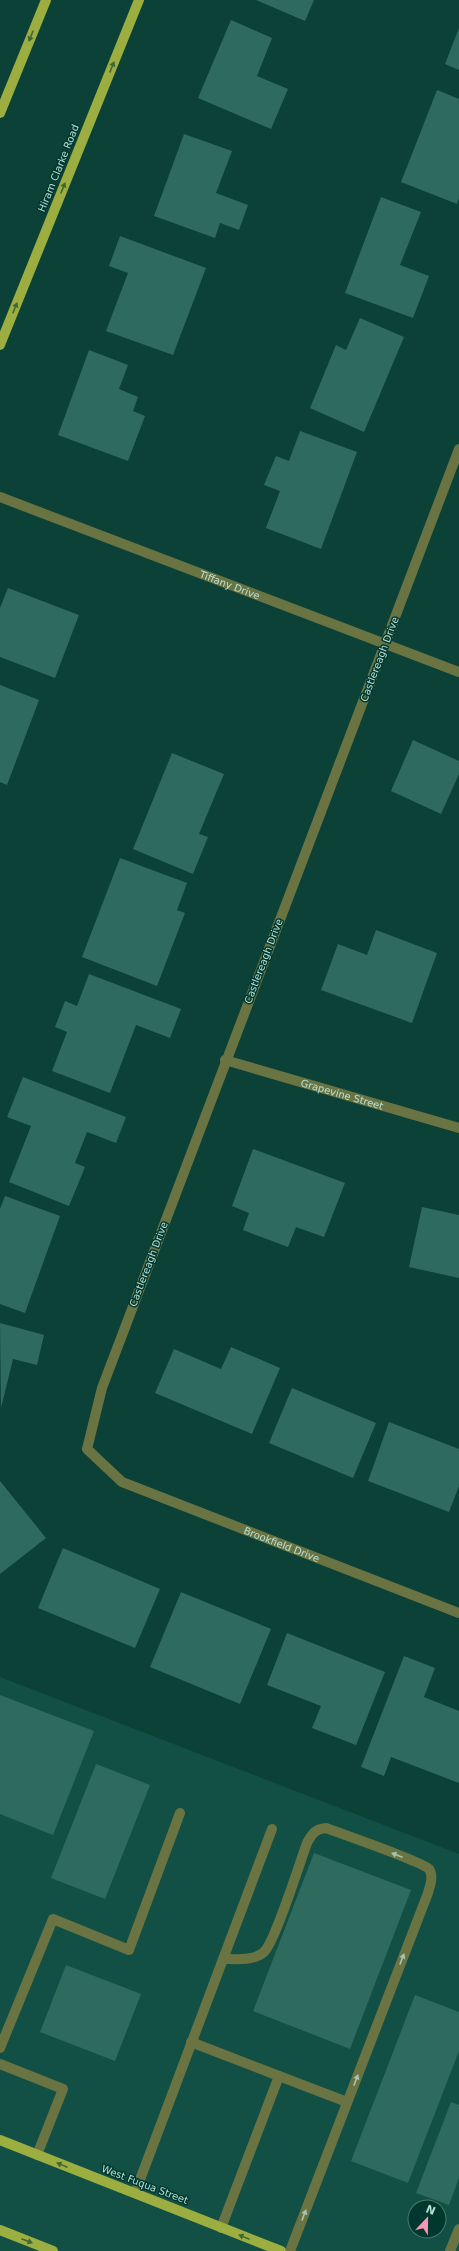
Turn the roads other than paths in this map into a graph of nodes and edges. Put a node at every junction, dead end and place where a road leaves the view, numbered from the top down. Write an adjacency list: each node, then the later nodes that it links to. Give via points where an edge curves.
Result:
1 (46, 0): 3 (main road, one-way to 3)
2 (139, 0): 4 (main road, Hiram Clarke Road, one-way to 2)
3 (0, 113)
4 (0, 345)
5 (459, 450): 7 (street, Castlereagh Drive)
6 (0, 497): 7 (street, Tiffany Drive)
7 (384, 645): 8 (street, Tiffany Drive); 9 (street, Castlereagh Drive)
8 (459, 672)
9 (225, 1060): 10 (street, Grapevine Street); 11 (street, Castlereagh Drive, via 102,1388 88,1448)
10 (459, 1128)
11 (109, 1469): 12 (street, Brookfield Drive, via 122,1482)
12 (459, 1613)
13 (180, 1813): 17 (street, via 129,1950 53,1919)
14 (272, 1829): 15 (street)
15 (223, 1959): 16 (street); 20 (street, one-way to 15, via 428,1893 432,1875 428,1868 326,1828 318,1829 312,1833 307,1843 265,1951 257,1957)
16 (191, 2042): 19 (street); 23 (street)
17 (0, 2048)
18 (0, 2064): 22 (street, via 64,2089)
19 (279, 2076): 20 (street); 24 (street)
20 (347, 2102): 29 (street, one-way to 20)
21 (0, 2140): 22 (main road, West Fuqua Street)
22 (37, 2155): 23 (main road, West Fuqua Street, one-way to 22)
23 (134, 2193): 24 (main road, West Fuqua Street)
24 (221, 2228): 28 (main road, West Fuqua Street, one-way to 24)
25 (459, 2229): 30 (street)
26 (0, 2230): 27 (main road, one-way to 27)
27 (53, 2251)
28 (280, 2251)
29 (290, 2251)
30 (450, 2251)

